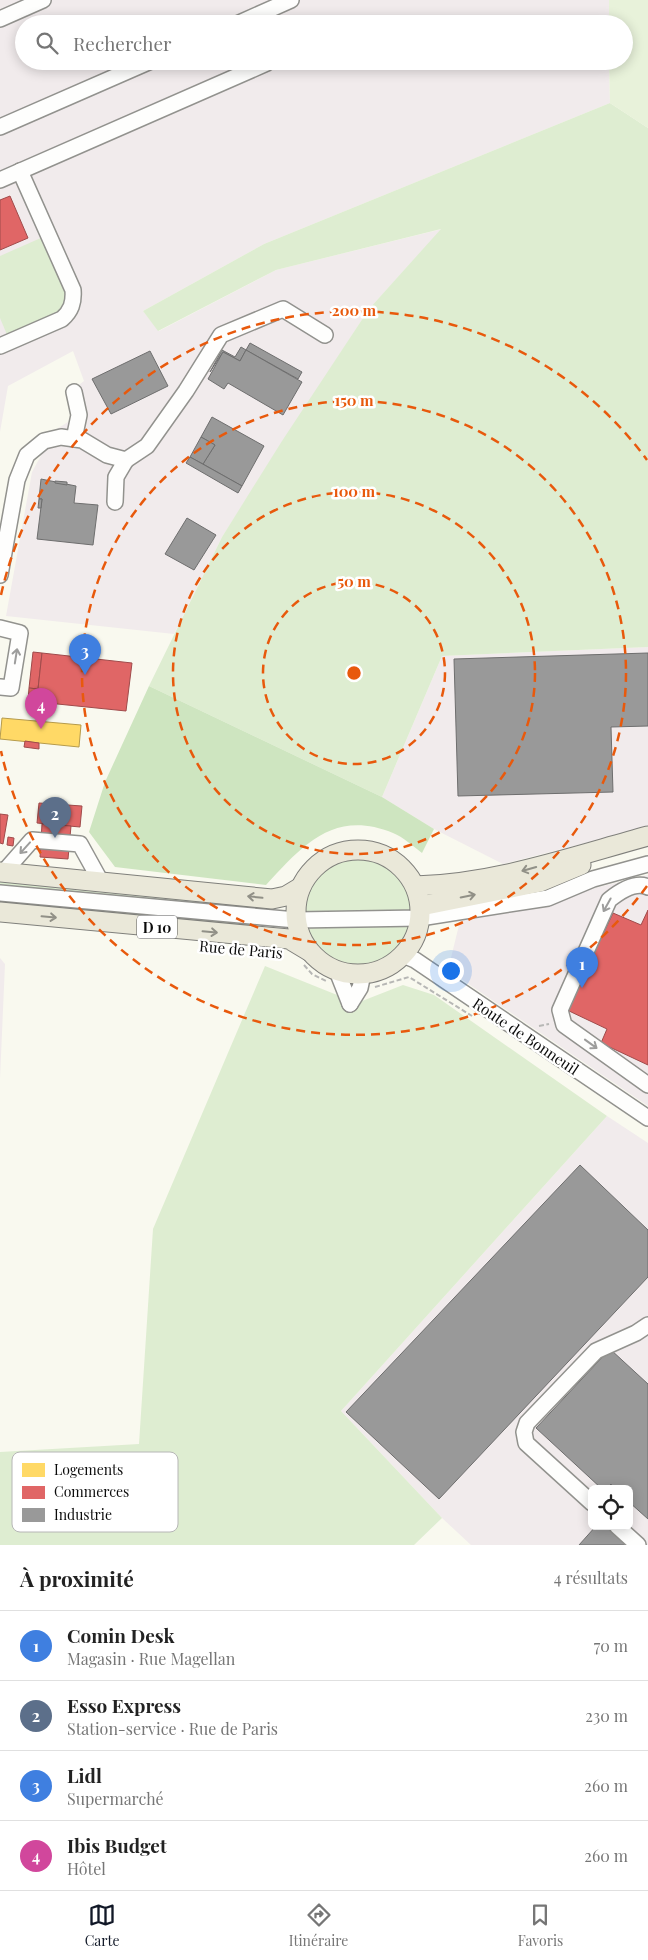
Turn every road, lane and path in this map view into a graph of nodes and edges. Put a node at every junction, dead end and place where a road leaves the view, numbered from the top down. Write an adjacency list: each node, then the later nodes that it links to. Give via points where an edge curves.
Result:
1 (43, 0): 4 (street)
2 (291, 0): 3 (street)
3 (257, 15)
4 (0, 18)
5 (130, 70): 7 (street)
6 (251, 70): 8 (street)
7 (0, 127)
8 (20, 171): 9 (street); 11 (street, via 74,298 62,320)
9 (0, 180)
10 (325, 335): 14 (street, via 282,309 221,335 147,446)
11 (0, 346)
12 (74, 392): 13 (street, via 79,414)
13 (74, 439): 14 (street); 16 (street, via 61,437 44,441 27,455 16,480)
14 (126, 460): 15 (street, via 116,477)
15 (115, 502)
16 (0, 575)
17 (0, 628): 18 (street, one-way to 17, via 10,688 20,633)
18 (0, 687)
19 (648, 836): 25 (main road, one-way to 25, via 523,871 469,882)
20 (648, 848): 29 (main road, one-way to 20, via 540,882 586,863)
21 (648, 864): 29 (street, via 593,879 548,898)
22 (1, 873): 23 (main road); 23 (street, one-way to 22, via 80,844 32,840)
23 (100, 882): 26 (main road, one-way to 23, via 286,896 272,899)
24 (647, 885): 36 (street, one-way to 36, via 624,889 609,900)
25 (415, 886): 26 (main road, via 405,870 392,859 375,852 357,850 340,852 323,860); 29 (main road)
26 (301, 887): 30 (main road, via 295,909)
27 (0, 893): 30 (street)
28 (0, 912): 31 (main road, Rue de Paris / D 10, one-way to 31, via 289,939)
29 (420, 912): 30 (street); 32 (main road)
30 (296, 920): 31 (main road)
31 (306, 958): 35 (main road, via 322,963); 35 (path, Rue de Paris, via 317,977)
32 (406, 963): 33 (path); 35 (main road, via 385,969); 39 (street, Route de Bonneuil, via 415,960)
33 (405, 977): 34 (path, Rue de Paris); 35 (path, Rue de Paris, via 380,987)
34 (409, 977)
35 (356, 984)
36 (562, 1014): 37 (path, via 545,1026); 38 (street, one-way to 38, via 564,1025)
37 (533, 1027)
38 (648, 1085)
39 (648, 1118)
40 (648, 1325): 41 (street, via 596,1351 527,1423 524,1432 526,1443)
41 (588, 1499)
42 (621, 1530): 43 (street)
43 (638, 1545)

